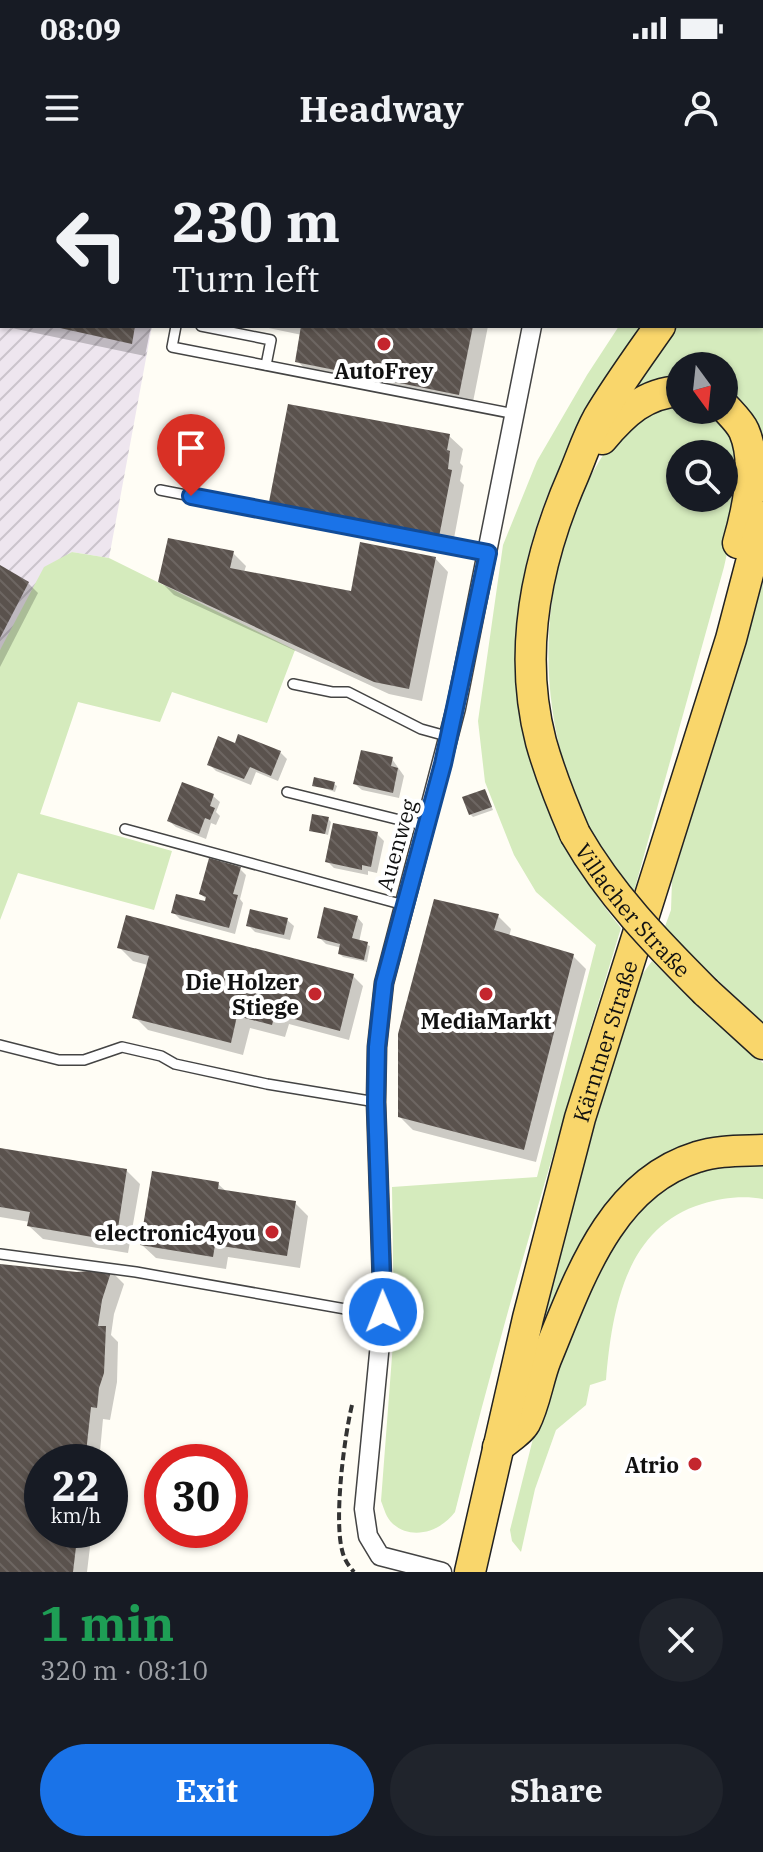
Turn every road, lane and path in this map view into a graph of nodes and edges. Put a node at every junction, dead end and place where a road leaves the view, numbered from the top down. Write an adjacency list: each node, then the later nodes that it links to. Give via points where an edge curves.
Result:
1 (176, 328): 5 (lane, via 172,347)
2 (211, 328): 5 (lane, via 271,340)
3 (532, 328): 7 (street, Auenweg)
4 (659, 328): 9 (main road, via 597,419)
5 (266, 365): 7 (lane)
6 (666, 394): 9 (main road, via 628,409)
7 (515, 414): 12 (street, Auenweg)
8 (738, 423): 13 (main road, via 744,430 750,488 721,605)
9 (575, 471): 20 (main road, Villacher Straße, bridge, via 557,509 531,625 531,682 554,784 596,871 650,935)
10 (160, 490): 12 (lane)
11 (763, 517): 13 (main road, Kärntner Straße)
12 (488, 553): 15 (street, Auenweg)
13 (731, 639): 26 (main road, Kärntner Straße, via 580,1118)
14 (293, 684): 15 (lane, via 348,692 421,729)
15 (450, 737): 17 (street, Auenweg)
16 (287, 792): 17 (lane)
17 (427, 824): 19 (street, Auenweg)
18 (125, 829): 19 (lane)
19 (404, 905): 22 (street, Auenweg, via 384,983)
20 (763, 1044)
21 (0, 1045): 22 (lane, via 59,1060 84,1060 122,1047 267,1084)
22 (376, 1102): 25 (street, Auenweg)
23 (763, 1150): 26 (main road, via 697,1157 663,1171 632,1194 610,1222 576,1289 524,1425)
24 (0, 1254): 25 (lane)
25 (383, 1312): 27 (street, Auenweg, via 364,1509 368,1536 380,1556)
26 (498, 1447): 28 (main road, Kärntner Straße)
27 (442, 1572)
28 (470, 1572)

